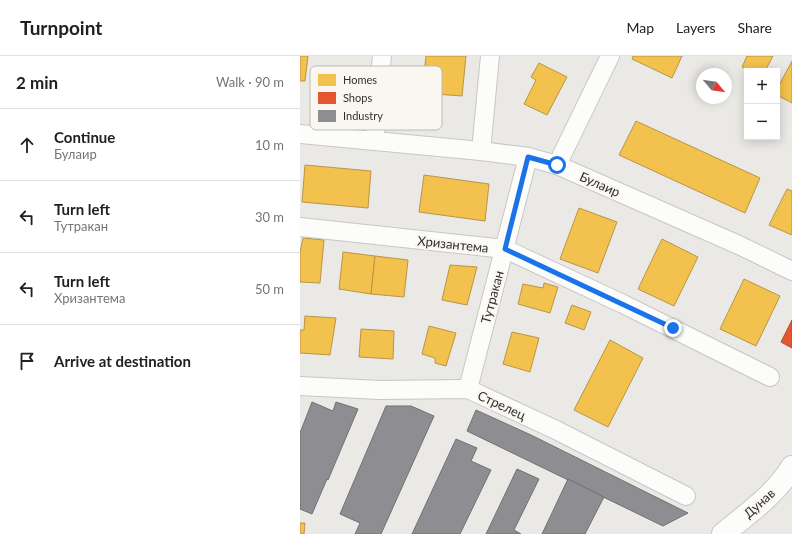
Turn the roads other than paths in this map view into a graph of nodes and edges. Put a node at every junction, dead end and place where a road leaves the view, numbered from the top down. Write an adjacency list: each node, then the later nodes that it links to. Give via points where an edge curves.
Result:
1 (382, 56): 4 (street)
2 (490, 56): 8 (street)
3 (610, 56): 10 (street)
4 (381, 66)
5 (375, 130): 7 (street)
6 (300, 134): 7 (street, Булаир)
7 (374, 141): 8 (street, Булаир)
8 (481, 151): 9 (street, Булаир)
9 (528, 157): 10 (street, Булаир); 12 (street, Тутракан)
10 (557, 165): 13 (street, Булаир)
11 (300, 227): 12 (street, Хризантема)
12 (505, 249): 14 (street, Хризантема); 16 (street, Тутракан)
13 (792, 271)
14 (770, 377)
15 (300, 386): 16 (street, Стрелец, via 379,390)
16 (468, 389): 18 (street, Стрелец)
17 (792, 467): 19 (main road, Дунав, via 760,504)
18 (686, 496)
19 (722, 534)

